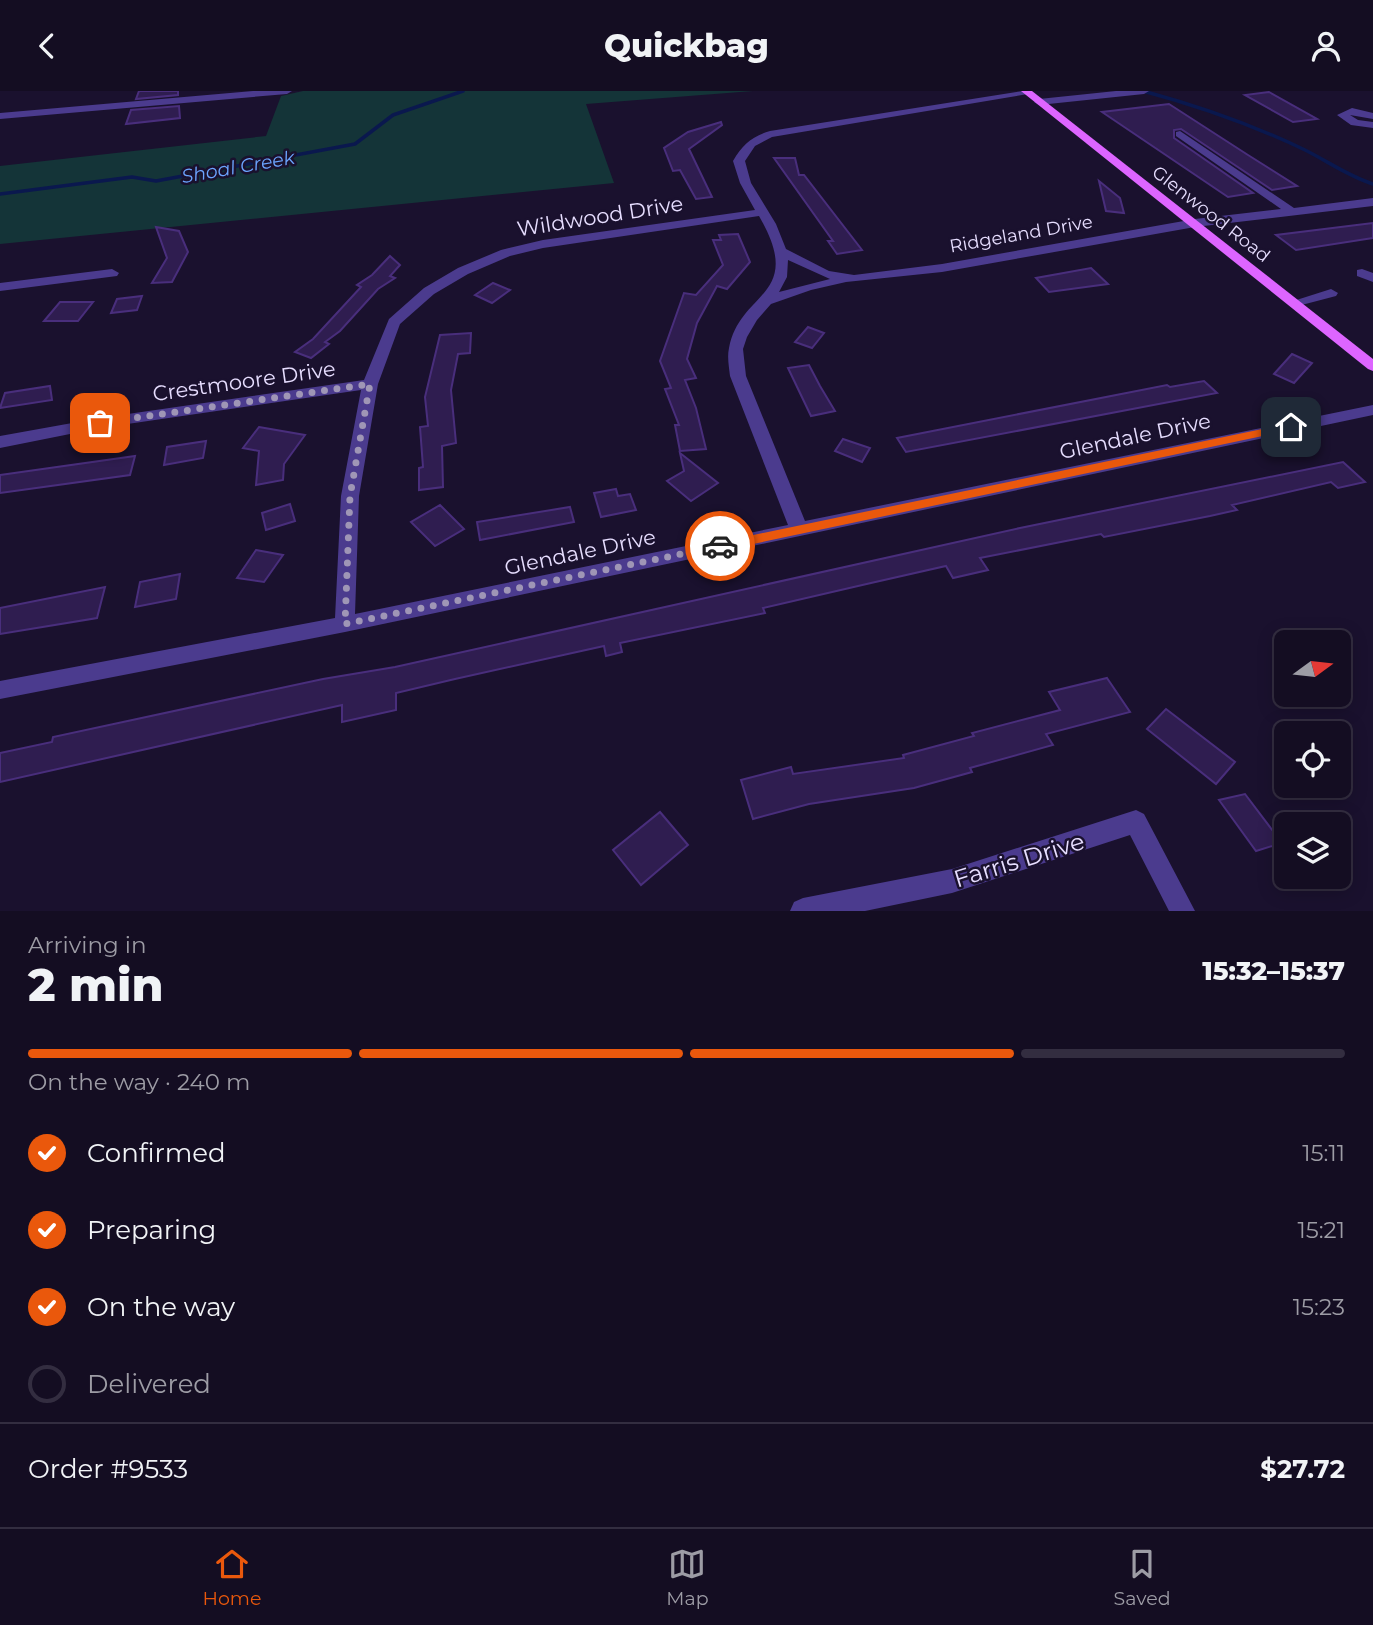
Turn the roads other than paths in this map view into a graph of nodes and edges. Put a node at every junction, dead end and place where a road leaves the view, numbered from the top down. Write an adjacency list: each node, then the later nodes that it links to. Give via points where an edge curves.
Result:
1 (287, 91): 3 (street)
2 (1144, 91): 4 (street)
3 (192, 94): 5 (street)
4 (1031, 95): 10 (street, via 754,139 739,160 746,185); 12 (main road, Glenwood Road)
5 (0, 115)
6 (1373, 116): 7 (street, via 1352,111 1342,115 1355,123)
7 (1373, 125)
8 (1180, 134): 11 (street)
9 (1373, 202): 11 (street, Ridgeland Drive)
10 (763, 212): 13 (street); 21 (street, Wildwood Drive, via 543,244 463,271 429,291 394,322)
11 (1294, 213): 12 (street, Ridgeland Drive)
12 (1195, 223): 15 (street, Ridgeland Drive); 19 (main road, Glenwood Road)
13 (781, 251): 15 (street, Ridgeland Drive, via 825,274); 18 (street, via 777,287)
14 (112, 273): 17 (street)
15 (854, 279): 18 (street, Ridgeland Drive)
16 (1316, 280): 19 (street, via 1331,293)
17 (0, 287)
18 (766, 301): 24 (street, via 741,332 736,350 738,376)
19 (1294, 303): 20 (main road, Glenwood Road)
20 (1373, 366)
21 (370, 384): 23 (street, Crestmoore Drive); 25 (street, Wildwood Drive, via 350,496)
22 (1373, 410): 24 (street, Glendale Drive)
23 (0, 442)
24 (799, 530): 25 (street, Glendale Drive)
25 (345, 624): 26 (street, Glendale Drive)
26 (0, 690)
27 (803, 911): 28 (street, Farris Drive, via 952,881 1136,822)
28 (1182, 911)

